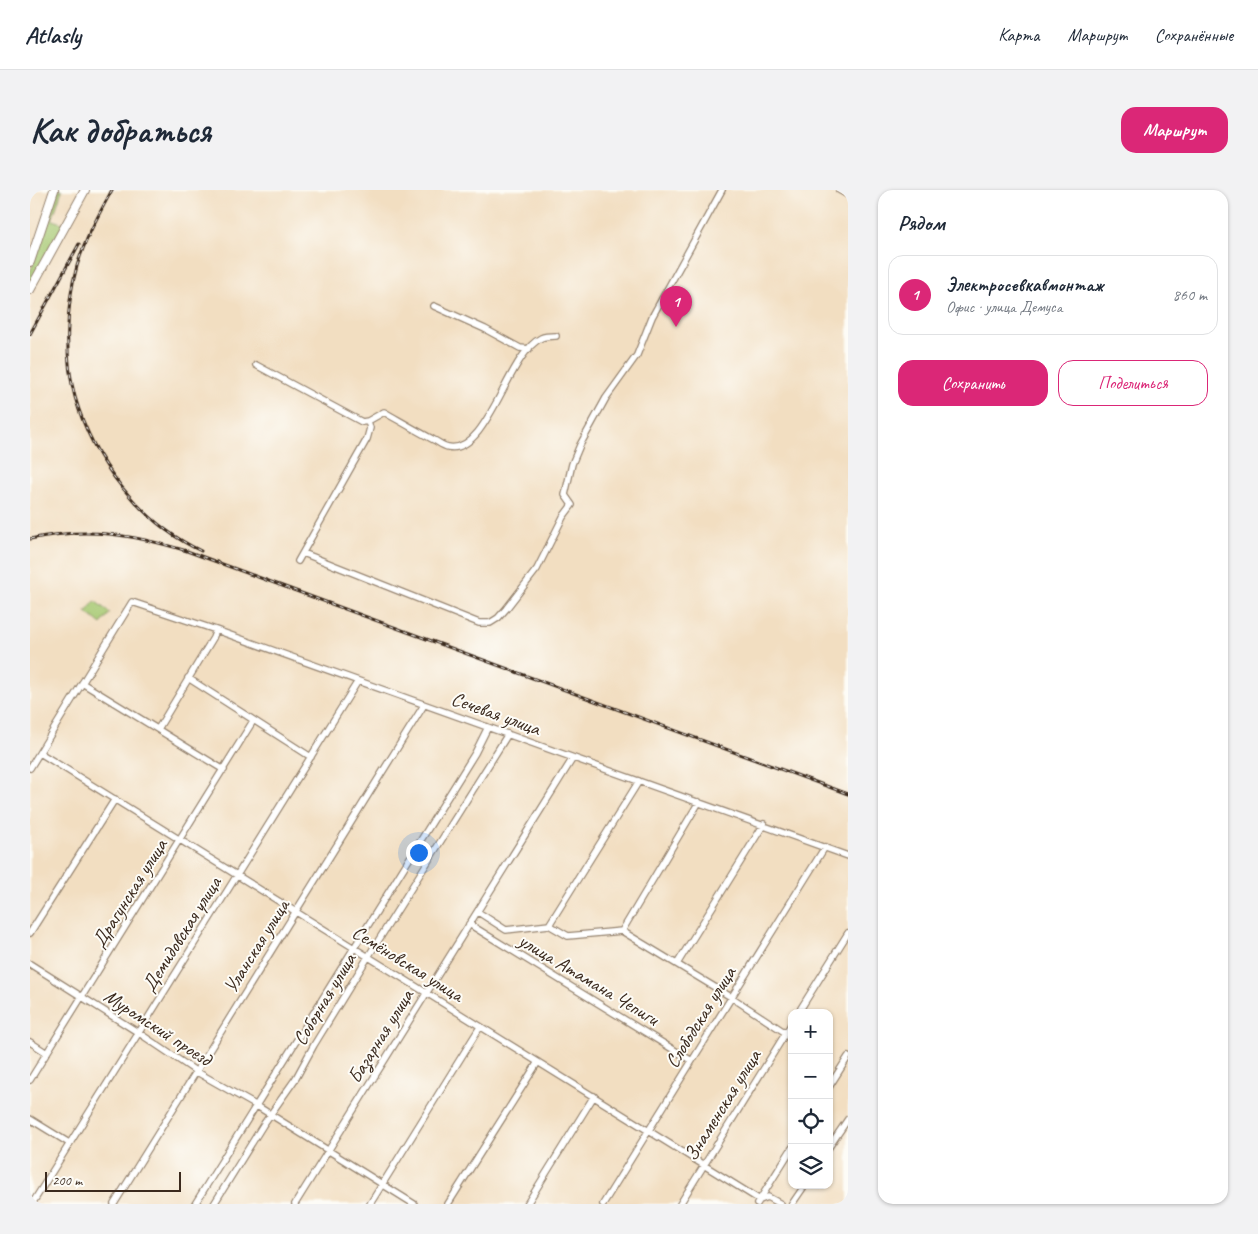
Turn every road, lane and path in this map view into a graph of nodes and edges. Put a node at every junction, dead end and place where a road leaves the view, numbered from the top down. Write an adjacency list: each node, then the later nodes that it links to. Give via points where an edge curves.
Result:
1 (54, 190): 6 (main road)
2 (85, 190): 7 (main road)
3 (722, 190): 13 (street, via 652,317 637,354 606,398 580,445 565,495 572,505 537,569 498,618 490,623 480,623)
4 (839, 190): 5 (street)
5 (848, 195)
6 (30, 262)
7 (30, 290)
8 (434, 306): 10 (street, via 520,348)
9 (556, 336): 10 (street, via 541,338)
10 (529, 349): 12 (street, via 471,441 461,446 448,447 384,412)
11 (256, 365): 12 (street, via 350,417)
12 (368, 421): 13 (street, via 367,439)
13 (303, 553): 14 (street)
14 (298, 561)
15 (216, 630): 16 (street); 17 (street, Сечевая улица); 18 (street, Сечевая улица, via 132,602)
16 (188, 678): 20 (street); 22 (street)
17 (358, 682): 19 (street, Сечевая улица); 25 (street, Демидовская улица)
18 (82, 683): 22 (street); 24 (street)
19 (424, 704): 21 (street, Сечевая улица); 37 (street, Уланская улица)
20 (253, 721): 25 (street); 28 (street, Драгунская улица)
21 (488, 727): 23 (street, Сечевая улица); 44 (street)
22 (158, 729): 28 (street)
23 (508, 734): 26 (street, Сечевая улица); 45 (street, Соборная улица)
24 (40, 752): 27 (street); 30 (street, Семёновская улица)
25 (311, 757): 36 (street, Демидовская улица)
26 (573, 758): 29 (street, Сечевая улица); 38 (street, Базарная улица)
27 (30, 768)
28 (224, 770): 33 (street, Драгунская улица)
29 (639, 781): 31 (street, Сечевая улица); 40 (street)
30 (115, 799): 33 (street, Семёновская улица); 42 (street)
31 (700, 802): 32 (street, Сечевая улица); 41 (street)
32 (764, 824): 34 (street, Сечевая улица); 47 (street)
33 (180, 840): 36 (street, Семёновская улица); 49 (street, Драгунская улица)
34 (825, 847): 35 (street, Сечевая улица); 50 (street, Слободская улица)
35 (848, 856)
36 (237, 875): 37 (street, Семёновская улица); 54 (street, Демидовская улица)
37 (296, 912): 44 (street, Семёновская улица); 61 (street, Уланская улица)
38 (478, 912): 39 (street, Базарная улица); 40 (street, via 506,930)
39 (469, 924): 48 (street, Базарная улица); 59 (street, улица Атамана Чепиги)
40 (548, 925): 41 (street, via 568,936)
41 (622, 931): 47 (street)
42 (30, 933)
43 (848, 933): 51 (street)
44 (354, 948): 45 (street, Семёновская улица); 65 (street)
45 (368, 957): 48 (street, Семёновская улица); 66 (street, Соборная улица, via 296,1078)
46 (30, 964): 49 (street, Муромский проезд)
47 (677, 964): 50 (street)
48 (426, 994): 52 (street, Семёновская улица); 72 (street, Базарная улица)
49 (83, 997): 54 (street, Муромский проезд); 57 (street, Драгунская улица)
50 (731, 997): 55 (street); 59 (street, Слободская улица)
51 (800, 1009)
52 (480, 1027): 60 (street, Семёновская улица); 75 (street)
53 (788, 1030): 55 (street, Знаменская улица)
54 (139, 1033): 61 (street, Муромский проезд); 70 (street, Демидовская улица)
55 (786, 1033): 74 (street, Знаменская улица)
56 (30, 1042): 57 (street)
57 (47, 1053): 62 (street, Драгунская улица)
58 (848, 1057): 63 (street)
59 (692, 1060): 69 (street, Слободская улица)
60 (538, 1062): 64 (street, Семёновская улица); 85 (street)
61 (197, 1072): 65 (street, Муромский проезд); 79 (street, Уланская улица)
62 (30, 1080)
63 (833, 1081)
64 (594, 1096): 69 (street, Семёновская улица); 86 (street)
65 (257, 1106): 66 (street, Муромский проезд); 80 (street)
66 (270, 1114): 72 (street, Муромский проезд); 81 (street, Соборная улица)
67 (30, 1119): 70 (street)
68 (848, 1119): 71 (street)
69 (648, 1131): 74 (street, Семёновская улица); 87 (street, Слободская улица)
70 (69, 1143): 78 (street, Демидовская улица)
71 (831, 1144)
72 (328, 1151): 75 (street, Муромский проезд); 82 (street, Базарная улица)
73 (788, 1154): 77 (street)
74 (704, 1166): 77 (street, Семёновская улица); 88 (street, Знаменская улица)
75 (382, 1184): 83 (street); 84 (street, Муромский проезд)
76 (801, 1189): 90 (street)
77 (758, 1202): 89 (street, via 768,1197)
78 (32, 1204)
79 (114, 1204)
80 (195, 1204)
81 (214, 1204)
82 (295, 1204)
83 (370, 1204)
84 (414, 1204)
85 (448, 1204)
86 (527, 1204)
87 (603, 1204)
88 (680, 1204)
89 (781, 1204)
90 (792, 1204)

